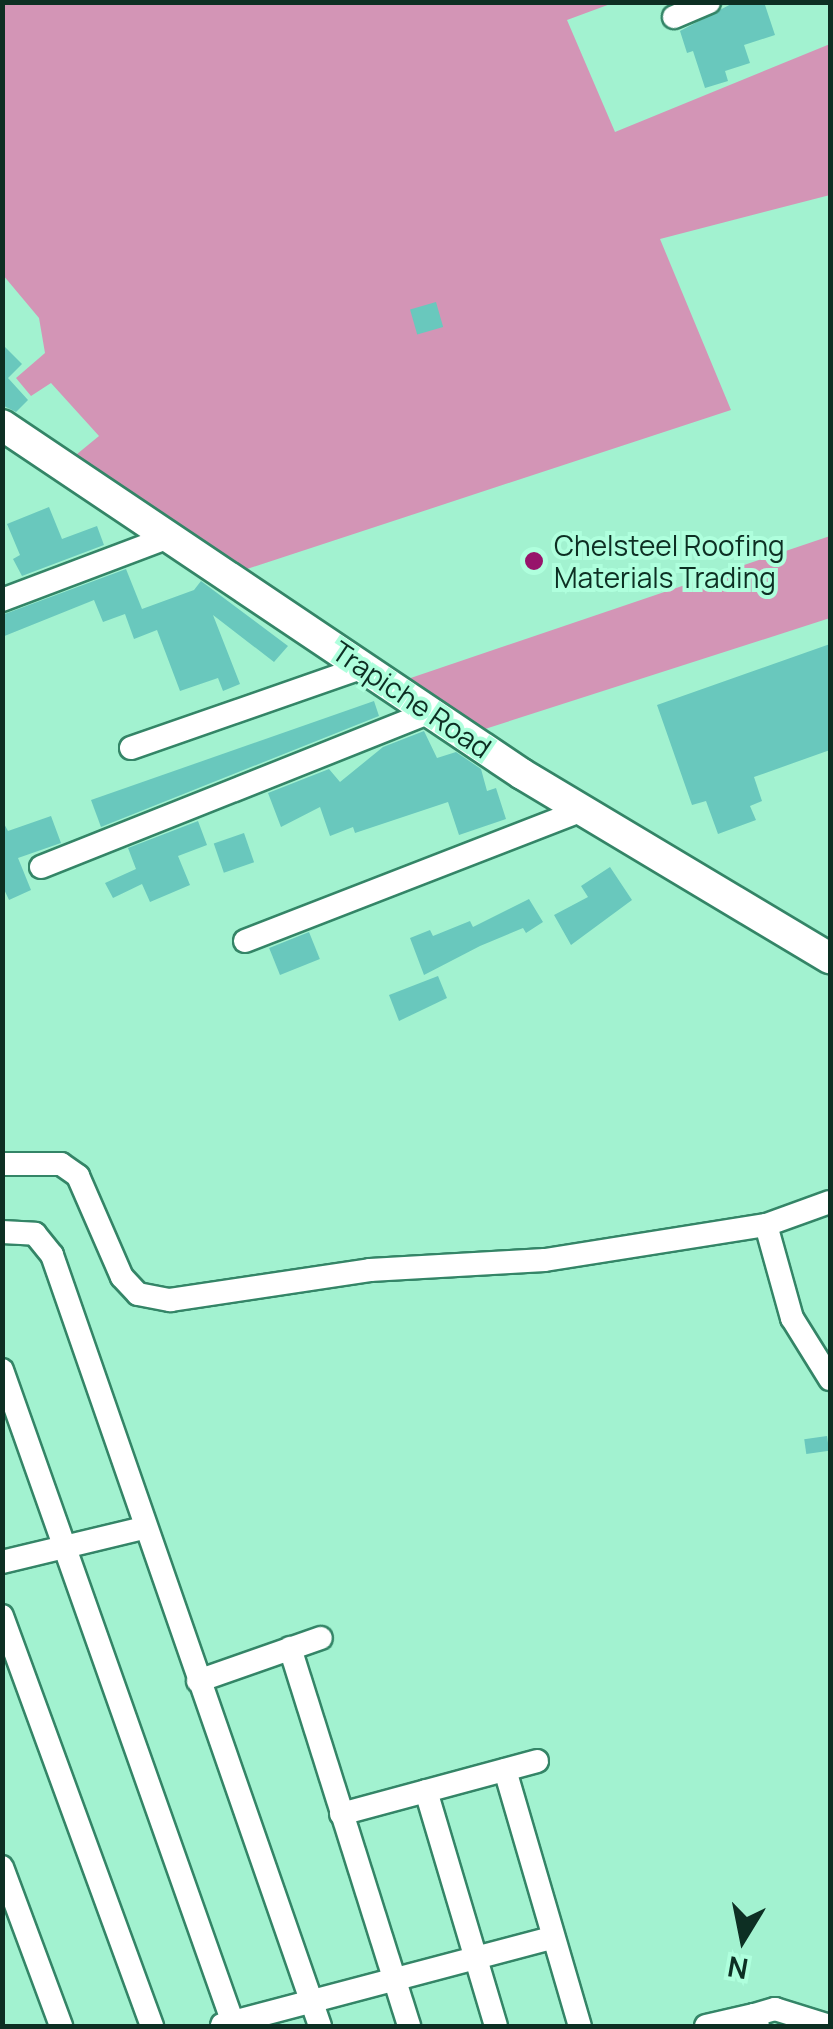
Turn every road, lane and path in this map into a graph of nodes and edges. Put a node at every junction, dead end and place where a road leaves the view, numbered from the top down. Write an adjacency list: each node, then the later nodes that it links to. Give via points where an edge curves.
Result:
1 (709, 2): 2 (street)
2 (674, 17)
3 (2, 425): 4 (street, Trapiche Road)
4 (170, 537): 5 (street); 6 (street, Trapiche Road)
5 (2, 600)
6 (363, 667): 7 (street, Trapiche Road); 8 (street)
7 (430, 712): 9 (street, Trapiche Road); 10 (street)
8 (131, 748)
9 (583, 810): 11 (street); 12 (street, Trapiche Road)
10 (41, 867)
11 (245, 941)
12 (830, 958)
13 (2, 1164): 15 (street, via 61,1164 78,1176 122,1276 150,1299 370,1270 545,1260)
14 (830, 1202): 15 (street)
15 (766, 1225): 18 (street, via 792,1318)
16 (2, 1232): 19 (street, via 34,1234 52,1255)
17 (2, 1370): 20 (street)
18 (830, 1380)
19 (144, 1528): 20 (street); 25 (street)
20 (65, 1547): 21 (street); 36 (street)
21 (2, 1562)
22 (2, 1616): 38 (street)
23 (322, 1638): 24 (street)
24 (290, 1648): 25 (street); 29 (street)
25 (198, 1681): 34 (street)
26 (537, 1761): 27 (street)
27 (506, 1770): 28 (street); 31 (street)
28 (426, 1791): 29 (street); 32 (street)
29 (341, 1814): 33 (street)
30 (2, 1867): 37 (street)
31 (552, 1938): 32 (street); 42 (street)
32 (472, 1959): 33 (street); 41 (street)
33 (392, 1980): 34 (street); 40 (street)
34 (311, 2002): 36 (street); 39 (street)
35 (756, 2021): 43 (street); 44 (street, via 776,2009)
36 (228, 2025)
37 (60, 2026)
38 (152, 2026)
39 (320, 2026)
40 (408, 2026)
41 (496, 2026)
42 (580, 2026)
43 (706, 2026)
44 (830, 2026)

